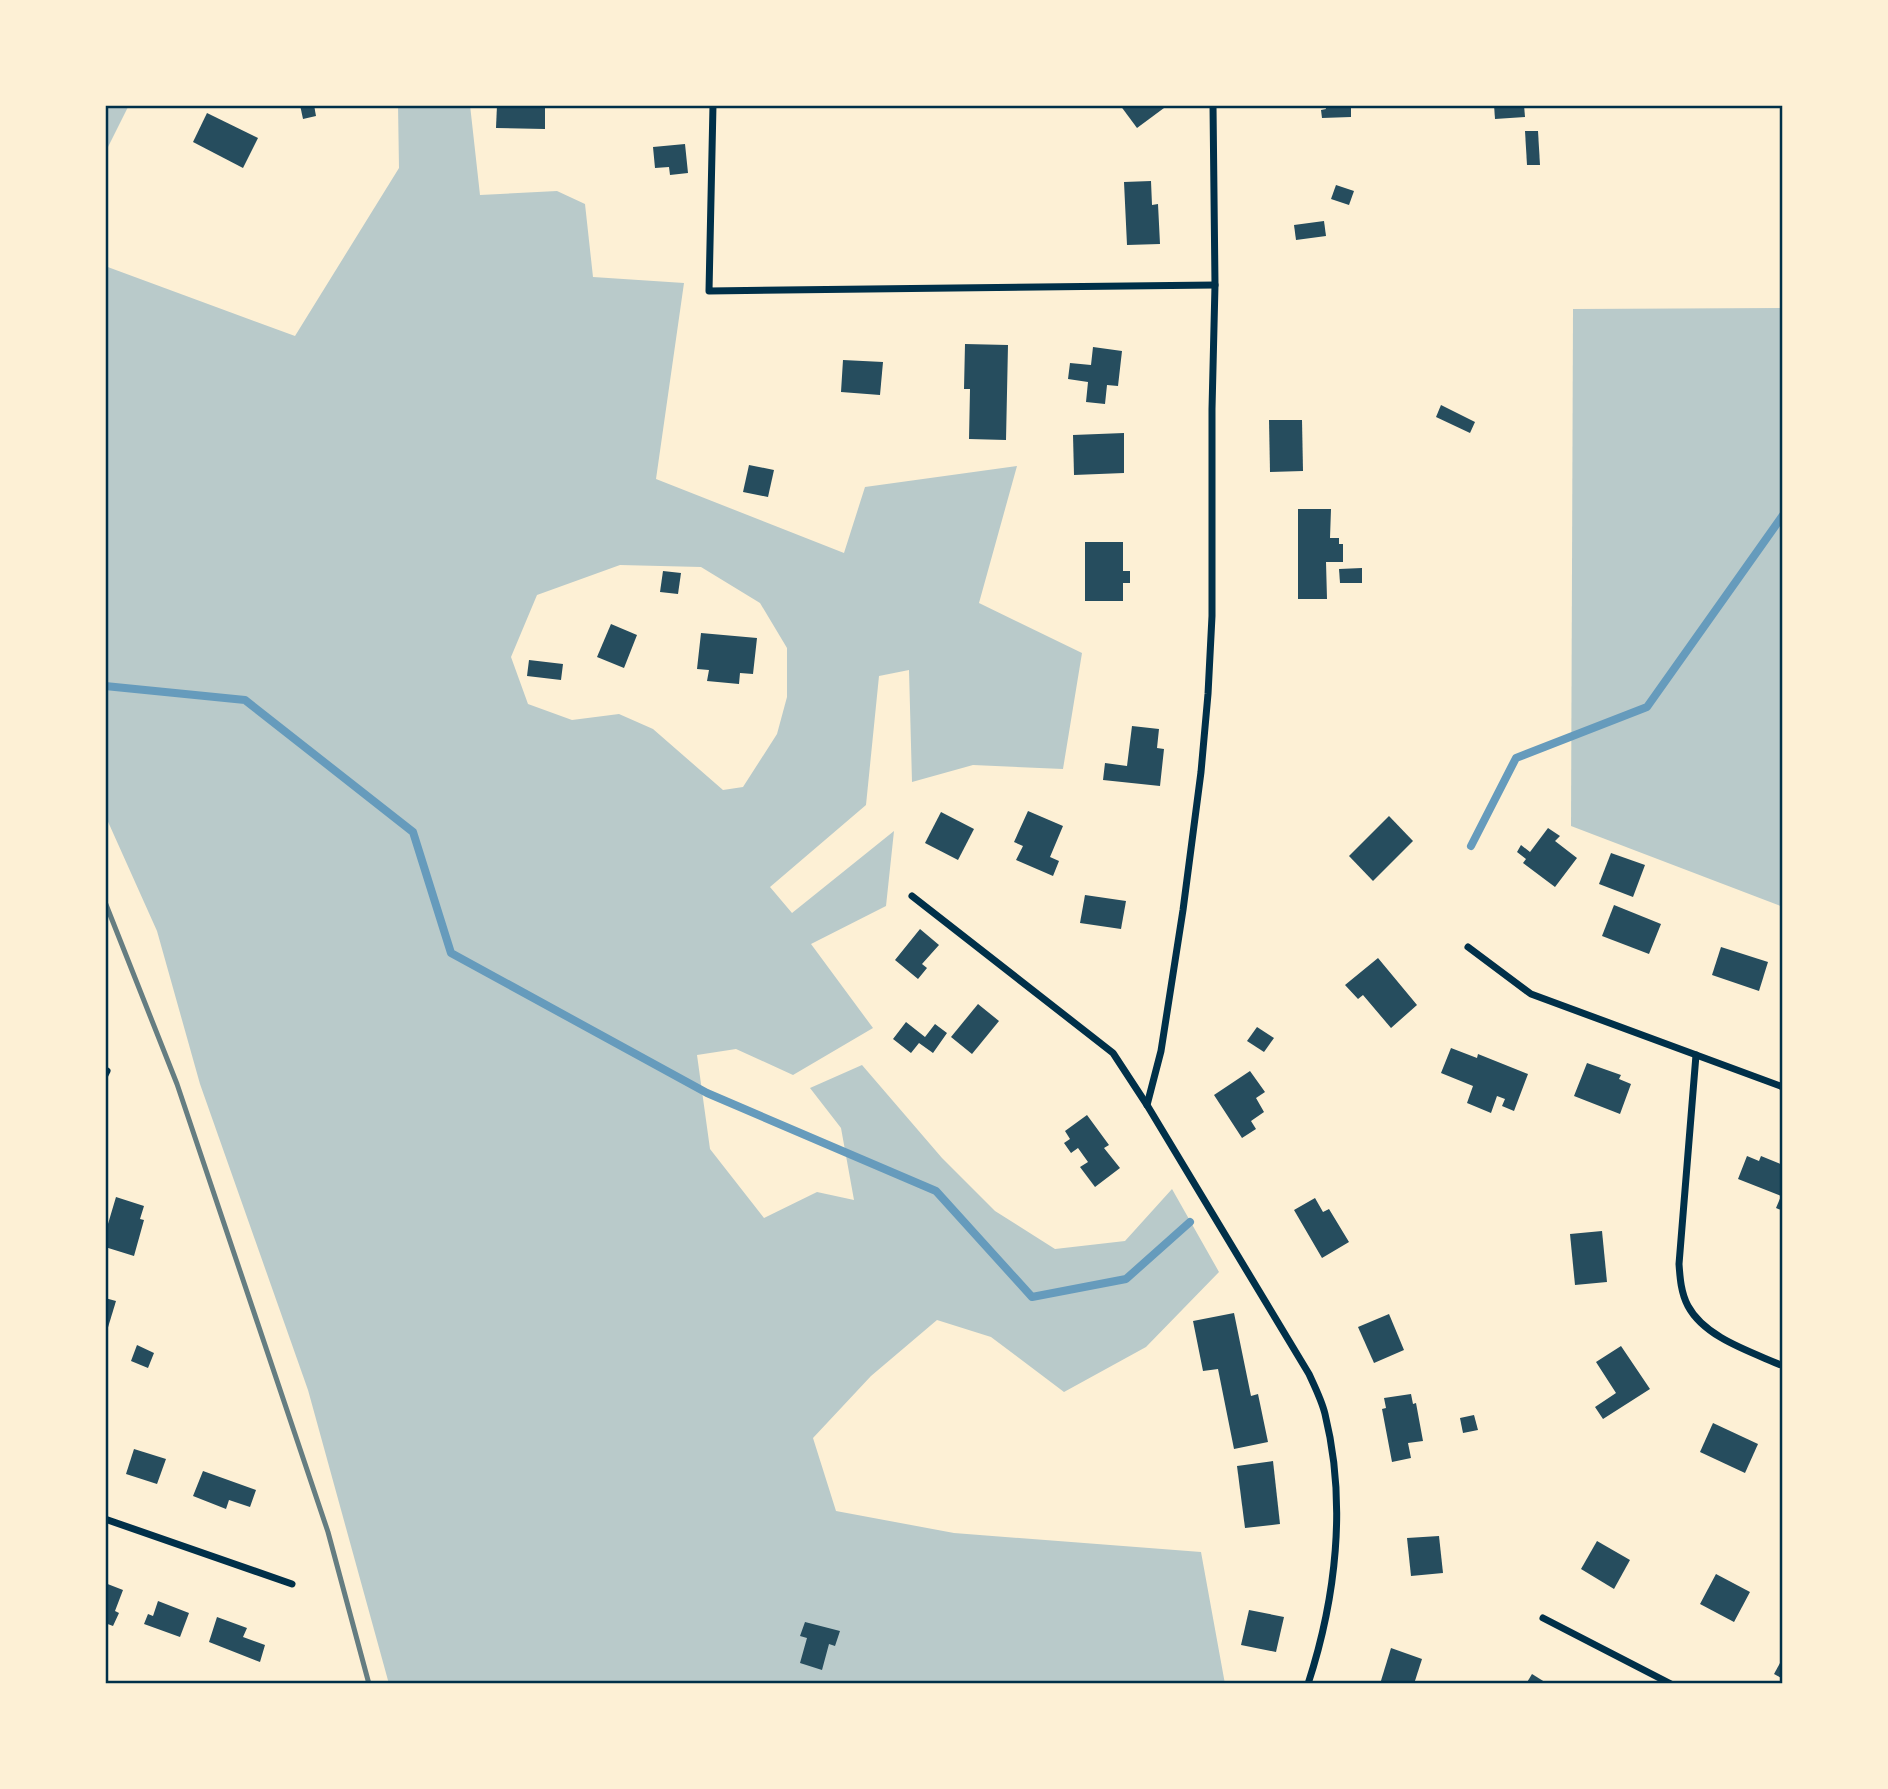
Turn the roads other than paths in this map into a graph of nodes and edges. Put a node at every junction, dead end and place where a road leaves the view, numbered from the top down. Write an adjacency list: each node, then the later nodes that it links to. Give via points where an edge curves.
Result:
1 (713, 105): 3 (street, via 709,291)
2 (1213, 105): 3 (street)
3 (1215, 285): 8 (street, via 1208,694 1183,910 1161,1051)
4 (912, 896): 8 (street, via 1113,1054)
5 (1468, 947): 6 (street, via 1531,994)
6 (1696, 1055): 7 (street); 9 (street, via 1681,1287 1701,1324)
7 (1783, 1087)
8 (1147, 1105): 13 (street, via 1310,1374 1324,1412 1335,1483 1334,1566)
9 (1783, 1366)
10 (105, 1519): 11 (street)
11 (292, 1584)
12 (1543, 1618): 14 (street)
13 (1308, 1684)
14 (1671, 1684)

